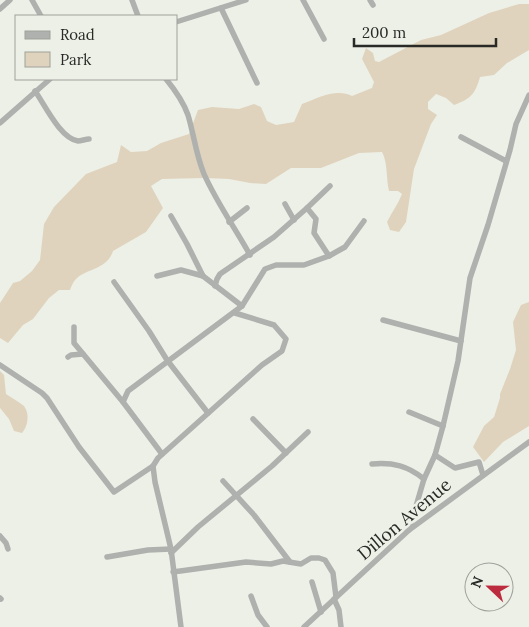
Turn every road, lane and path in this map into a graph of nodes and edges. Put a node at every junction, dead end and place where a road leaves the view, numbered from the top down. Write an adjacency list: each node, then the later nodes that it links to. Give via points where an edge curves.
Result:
1 (10, 0): 8 (street)
2 (32, 0): 9 (street)
3 (132, 0): 10 (street)
4 (246, 0): 6 (street)
5 (303, 0): 12 (street)
6 (236, 1): 7 (street)
7 (221, 8): 11 (street); 15 (street)
8 (0, 9)
9 (40, 15)
10 (138, 15)
11 (178, 21)
12 (324, 39)
13 (49, 80): 16 (street)
14 (167, 80): 29 (street, via 179,95 188,115 204,175)
15 (257, 83)
16 (35, 91): 18 (street); 20 (street, via 66,136 78,141)
17 (529, 95): 21 (street, via 516,124)
18 (0, 123)
19 (461, 137): 21 (street)
20 (90, 138)
21 (506, 161): 40 (street, via 470,278)
22 (330, 186): 25 (street)
23 (285, 204): 27 (street)
24 (247, 208): 29 (street)
25 (307, 208): 27 (street); 31 (street, via 316,219 314,232)
26 (170, 216): 33 (street)
27 (294, 220): 30 (street)
28 (364, 221): 31 (street, via 344,247)
29 (230, 222): 30 (street)
30 (250, 255): 35 (street, via 220,274)
31 (329, 256): 36 (street, via 304,265 276,265 265,269)
32 (157, 276): 33 (street, via 181,270)
33 (203, 276): 35 (street)
34 (114, 282): 43 (street)
35 (215, 286): 36 (street)
36 (242, 306): 37 (street)
37 (235, 312): 43 (street); 47 (street, via 274,325 286,339 285,344 282,351)
38 (383, 320): 40 (street)
39 (74, 327): 41 (street, via 74,343)
40 (461, 341): 49 (street)
41 (83, 354): 42 (street); 45 (street)
42 (68, 357)
43 (167, 360): 45 (street, via 128,391); 47 (street)
44 (0, 365): 56 (street, via 47,398 114,492)
45 (123, 402): 53 (street)
46 (409, 412): 49 (street)
47 (208, 413): 53 (street)
48 (253, 419): 52 (street)
49 (443, 426): 54 (street)
50 (308, 432): 52 (street)
51 (529, 442): 57 (street, Dillon Avenue)
52 (286, 453): 60 (street)
53 (162, 454): 56 (street)
54 (435, 456): 57 (street, via 455,468 479,462); 58 (street)
55 (372, 464): 58 (street, via 393,463 409,468)
56 (153, 466): 64 (street)
57 (482, 475): 61 (street, Dillon Avenue)
58 (424, 479): 61 (street)
59 (223, 480): 60 (street)
60 (236, 496): 64 (street); 66 (street)
61 (409, 530): 70 (street, Dillon Avenue)
62 (0, 536): 63 (street)
63 (8, 549)
64 (171, 551): 65 (street, via 148,550); 67 (street)
65 (108, 557)
66 (290, 562): 67 (street, via 246,562); 70 (street, via 301,564 311,558 325,560 333,573)
67 (173, 572): 72 (street)
68 (312, 582): 71 (street)
69 (250, 596): 73 (street)
70 (335, 598): 71 (street, Dillon Avenue); 75 (street)
71 (321, 612): 74 (street, Dillon Avenue)
72 (181, 627)
73 (267, 627)
74 (304, 627)
75 (341, 627)

